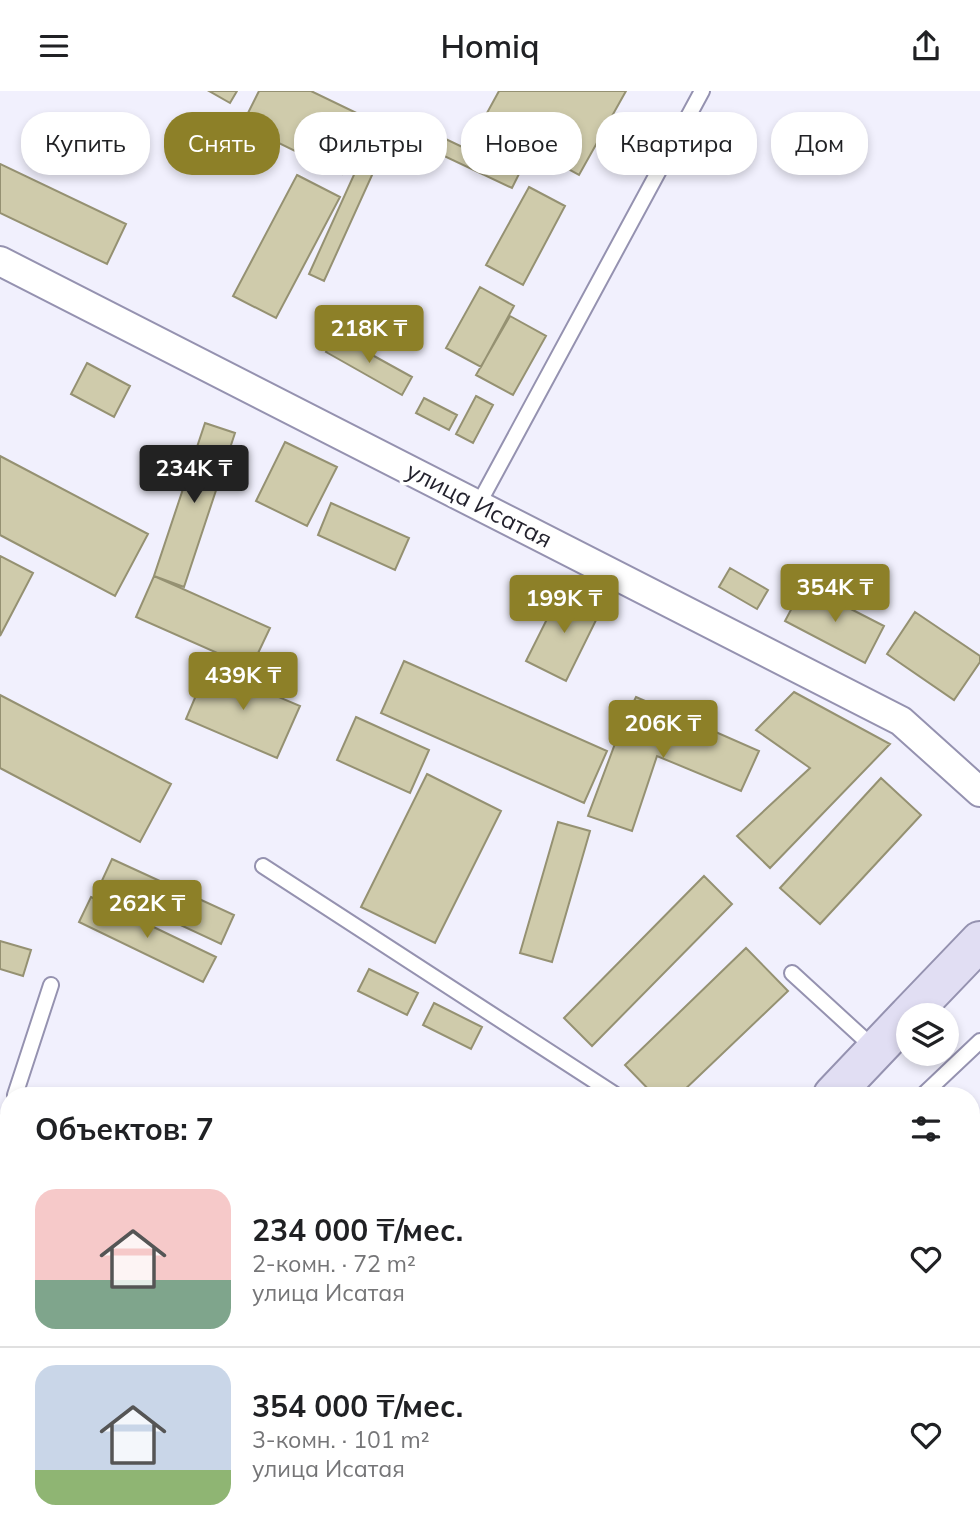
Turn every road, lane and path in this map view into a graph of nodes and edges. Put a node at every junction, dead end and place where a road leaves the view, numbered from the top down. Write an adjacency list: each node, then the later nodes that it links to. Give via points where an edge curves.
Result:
1 (702, 91): 3 (lane)
2 (0, 261): 3 (street, улица Исатая)
3 (478, 505): 4 (street, улица Исатая, via 901,721)
4 (980, 792)
5 (262, 866): 14 (lane)
6 (980, 941): 9 (street)
7 (792, 973): 12 (lane)
8 (51, 985): 13 (lane)
9 (921, 1003)
10 (896, 1029): 12 (street)
11 (980, 1041): 16 (lane)
12 (876, 1050): 15 (street)
13 (18, 1087)
14 (604, 1087)
15 (841, 1087)
16 (931, 1087)

